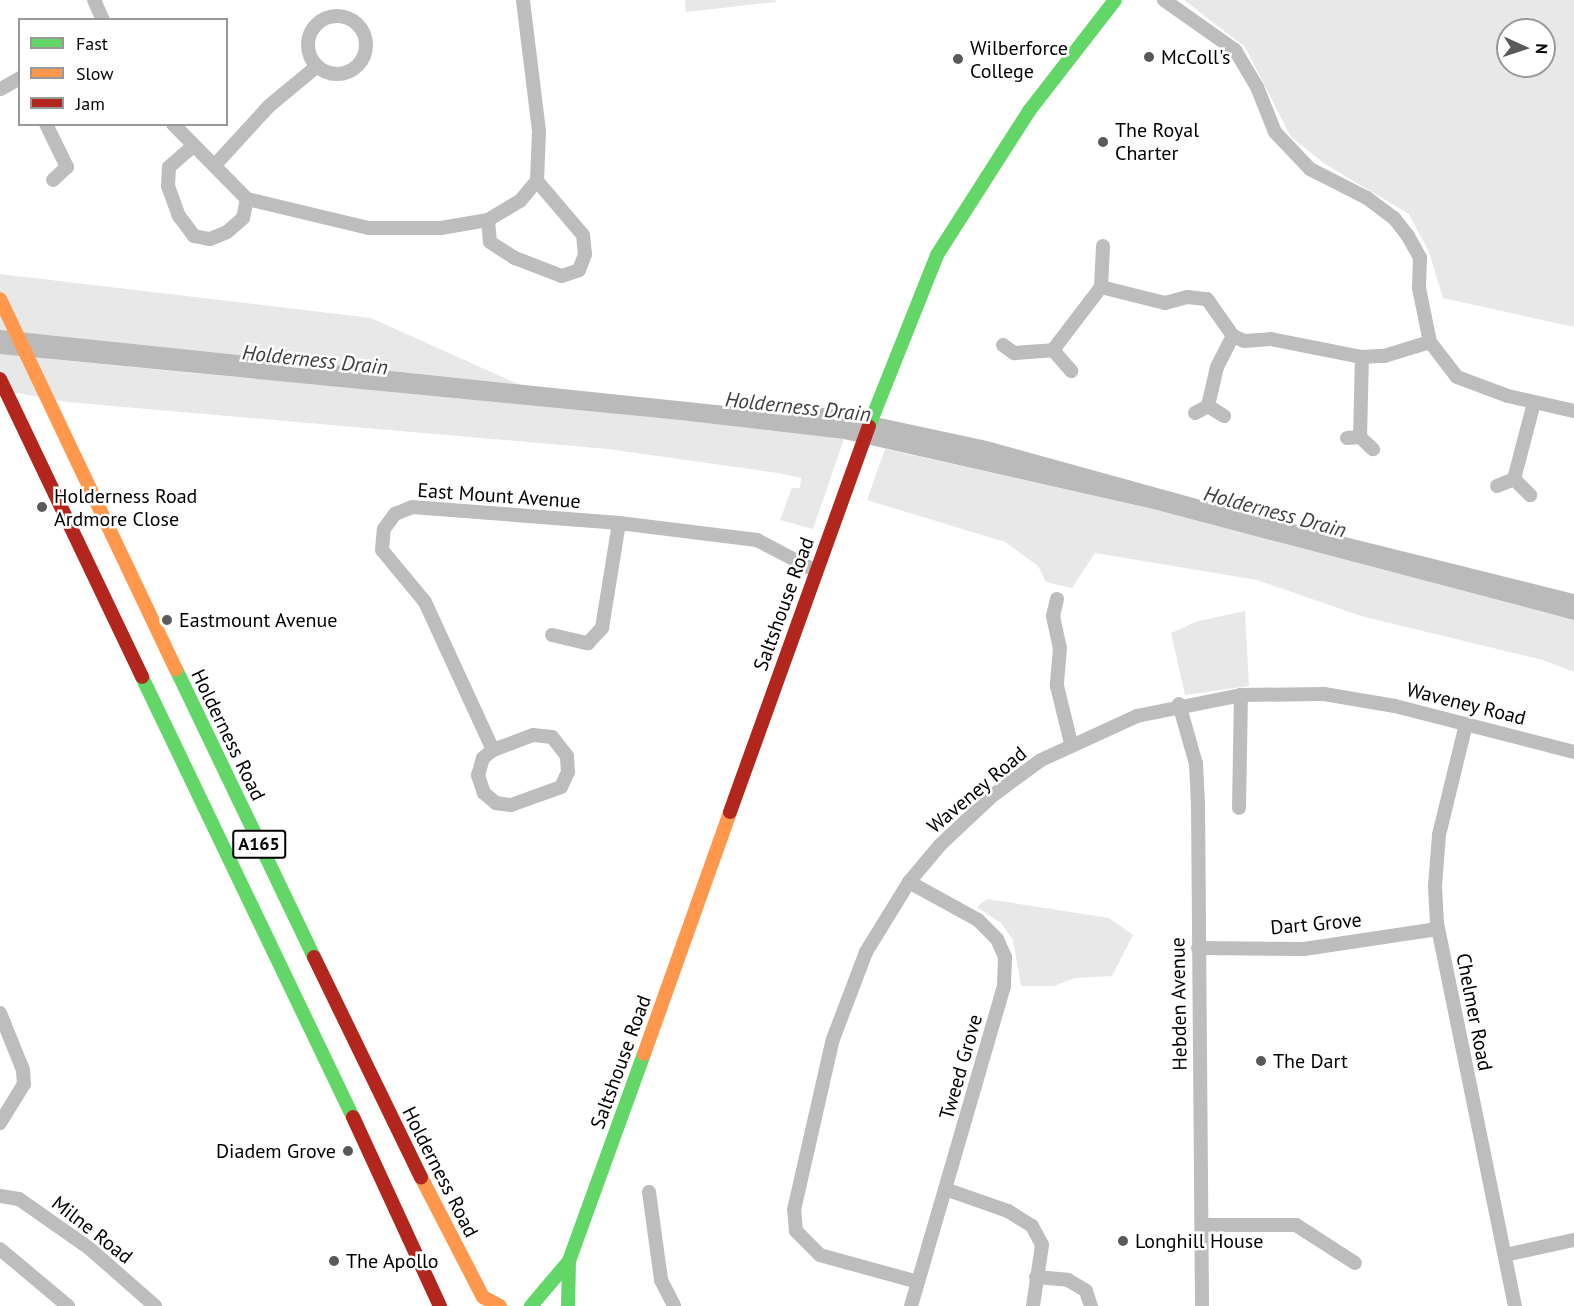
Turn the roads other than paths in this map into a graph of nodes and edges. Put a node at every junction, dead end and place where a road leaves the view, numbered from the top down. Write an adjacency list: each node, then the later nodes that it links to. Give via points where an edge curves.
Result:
1 (94, 0): 5 (street)
2 (523, 0): 14 (street, via 539,131)
3 (1115, 0): 37 (main road, Saltshouse Road, via 1029,111 937,255 888,374)
4 (1164, 0): 21 (street, via 1236,50 1275,132 1310,169 1367,198 1394,218 1420,258 1419,288)
5 (101, 18)
6 (316, 67): 6 (street, via 333,75 359,65 366,48 356,22 347,17 327,17 311,30 307,49); 12 (street, via 269,106)
7 (18, 79): 8 (street)
8 (1, 89)
9 (47, 126): 13 (street, via 67,167)
10 (175, 126): 11 (street)
11 (192, 147): 12 (street); 15 (street, via 169,167 168,186 178,216 194,236 210,239 227,232 243,218)
12 (215, 165): 15 (street)
13 (53, 180)
14 (537, 181): 16 (street, via 520,201); 16 (street, via 583,235 585,254 579,270 562,276 515,258 490,242)
15 (247, 199): 16 (street, via 369,228 441,228)
16 (488, 220)
17 (1103, 246): 18 (street)
18 (1101, 287): 20 (street, via 1165,303 1187,297 1207,299); 23 (street)
19 (0, 299): 66 (main road, Holderness Road / A165, via 395,1128 483,1297)
20 (1233, 336): 24 (street, via 1244,341 1271,339); 28 (street, via 1217,366)
21 (1430, 342): 24 (street, via 1384,356); 27 (street, via 1457,377)
22 (1003, 345): 23 (street, via 1014,352)
23 (1053, 350): 25 (street)
24 (1362, 357): 32 (street, via 1354,438)
25 (1071, 371)
26 (1, 382): 65 (main road, A165)
27 (1534, 403): 29 (street); 33 (street)
28 (1208, 406): 30 (street); 31 (street)
29 (1574, 411)
30 (1195, 412)
31 (1224, 416)
32 (1373, 449)
33 (1514, 479): 34 (street); 35 (street)
34 (1497, 486)
35 (1530, 495)
36 (619, 523): 37 (street, East Mount Avenue, via 757,540); 39 (street, via 602,628 588,643); 44 (street, East Mount Avenue, via 412,507 395,514 384,529 382,550 424,602)
37 (816, 571): 59 (main road, Saltshouse Road)
38 (1057, 599): 43 (street, via 1053,616 1060,648 1057,686)
39 (552, 635)
40 (1241, 695): 41 (street, Waveney Road); 42 (street, Waveney Road, via 1324,694); 46 (street)
41 (1179, 704): 43 (street, Waveney Road); 49 (street, Hebden Avenue, via 1196,764)
42 (1466, 724): 45 (street, Waveney Road); 48 (street, Chelmer Road, via 1439,835 1435,886)
43 (1071, 743): 47 (street, Waveney Road, via 993,796 940,845)
44 (493, 750): 44 (street, via 533,735 552,737 567,756 568,772 561,787 511,805 496,803 484,793 478,775 483,758)
45 (1574, 752)
46 (1239, 808)
47 (909, 882): 52 (street, Tweed Grove, via 978,920 997,939 1005,957 1004,986); 62 (street, Waveney Road, via 866,952 833,1039 794,1210 796,1231 820,1255)
48 (1438, 929): 49 (street, Dart Grove, via 1304,949); 58 (street, Chelmer Road)
49 (1198, 948): 55 (street, Hebden Avenue)
50 (0, 1013): 51 (street, via 23,1070 24,1084)
51 (0, 1123)
52 (945, 1189): 61 (street, via 1008,1211 1032,1226 1042,1245); 62 (street, Tweed Grove)
53 (650, 1192): 69 (street, via 644,1208 661,1280)
54 (0, 1196): 64 (street, Milne Road, via 19,1199 88,1248)
55 (1203, 1225): 60 (street, via 1296,1225); 73 (street, Hebden Avenue)
56 (1574, 1240): 58 (street)
57 (0, 1249): 63 (street)
58 (1506, 1255): 74 (street, Chelmer Road)
59 (569, 1261): 67 (main road, Saltshouse Road); 68 (main road, Saltshouse Road)
60 (1355, 1263)
61 (1036, 1277): 71 (street); 72 (street, via 1068,1280 1086,1291)
62 (918, 1282): 70 (street, Tweed Grove)
63 (68, 1306)
64 (154, 1306)
65 (440, 1306)
66 (500, 1306)
67 (531, 1306)
68 (568, 1306)
69 (674, 1306)
70 (911, 1306)
71 (1033, 1306)
72 (1091, 1306)
73 (1202, 1306)
74 (1515, 1306)

